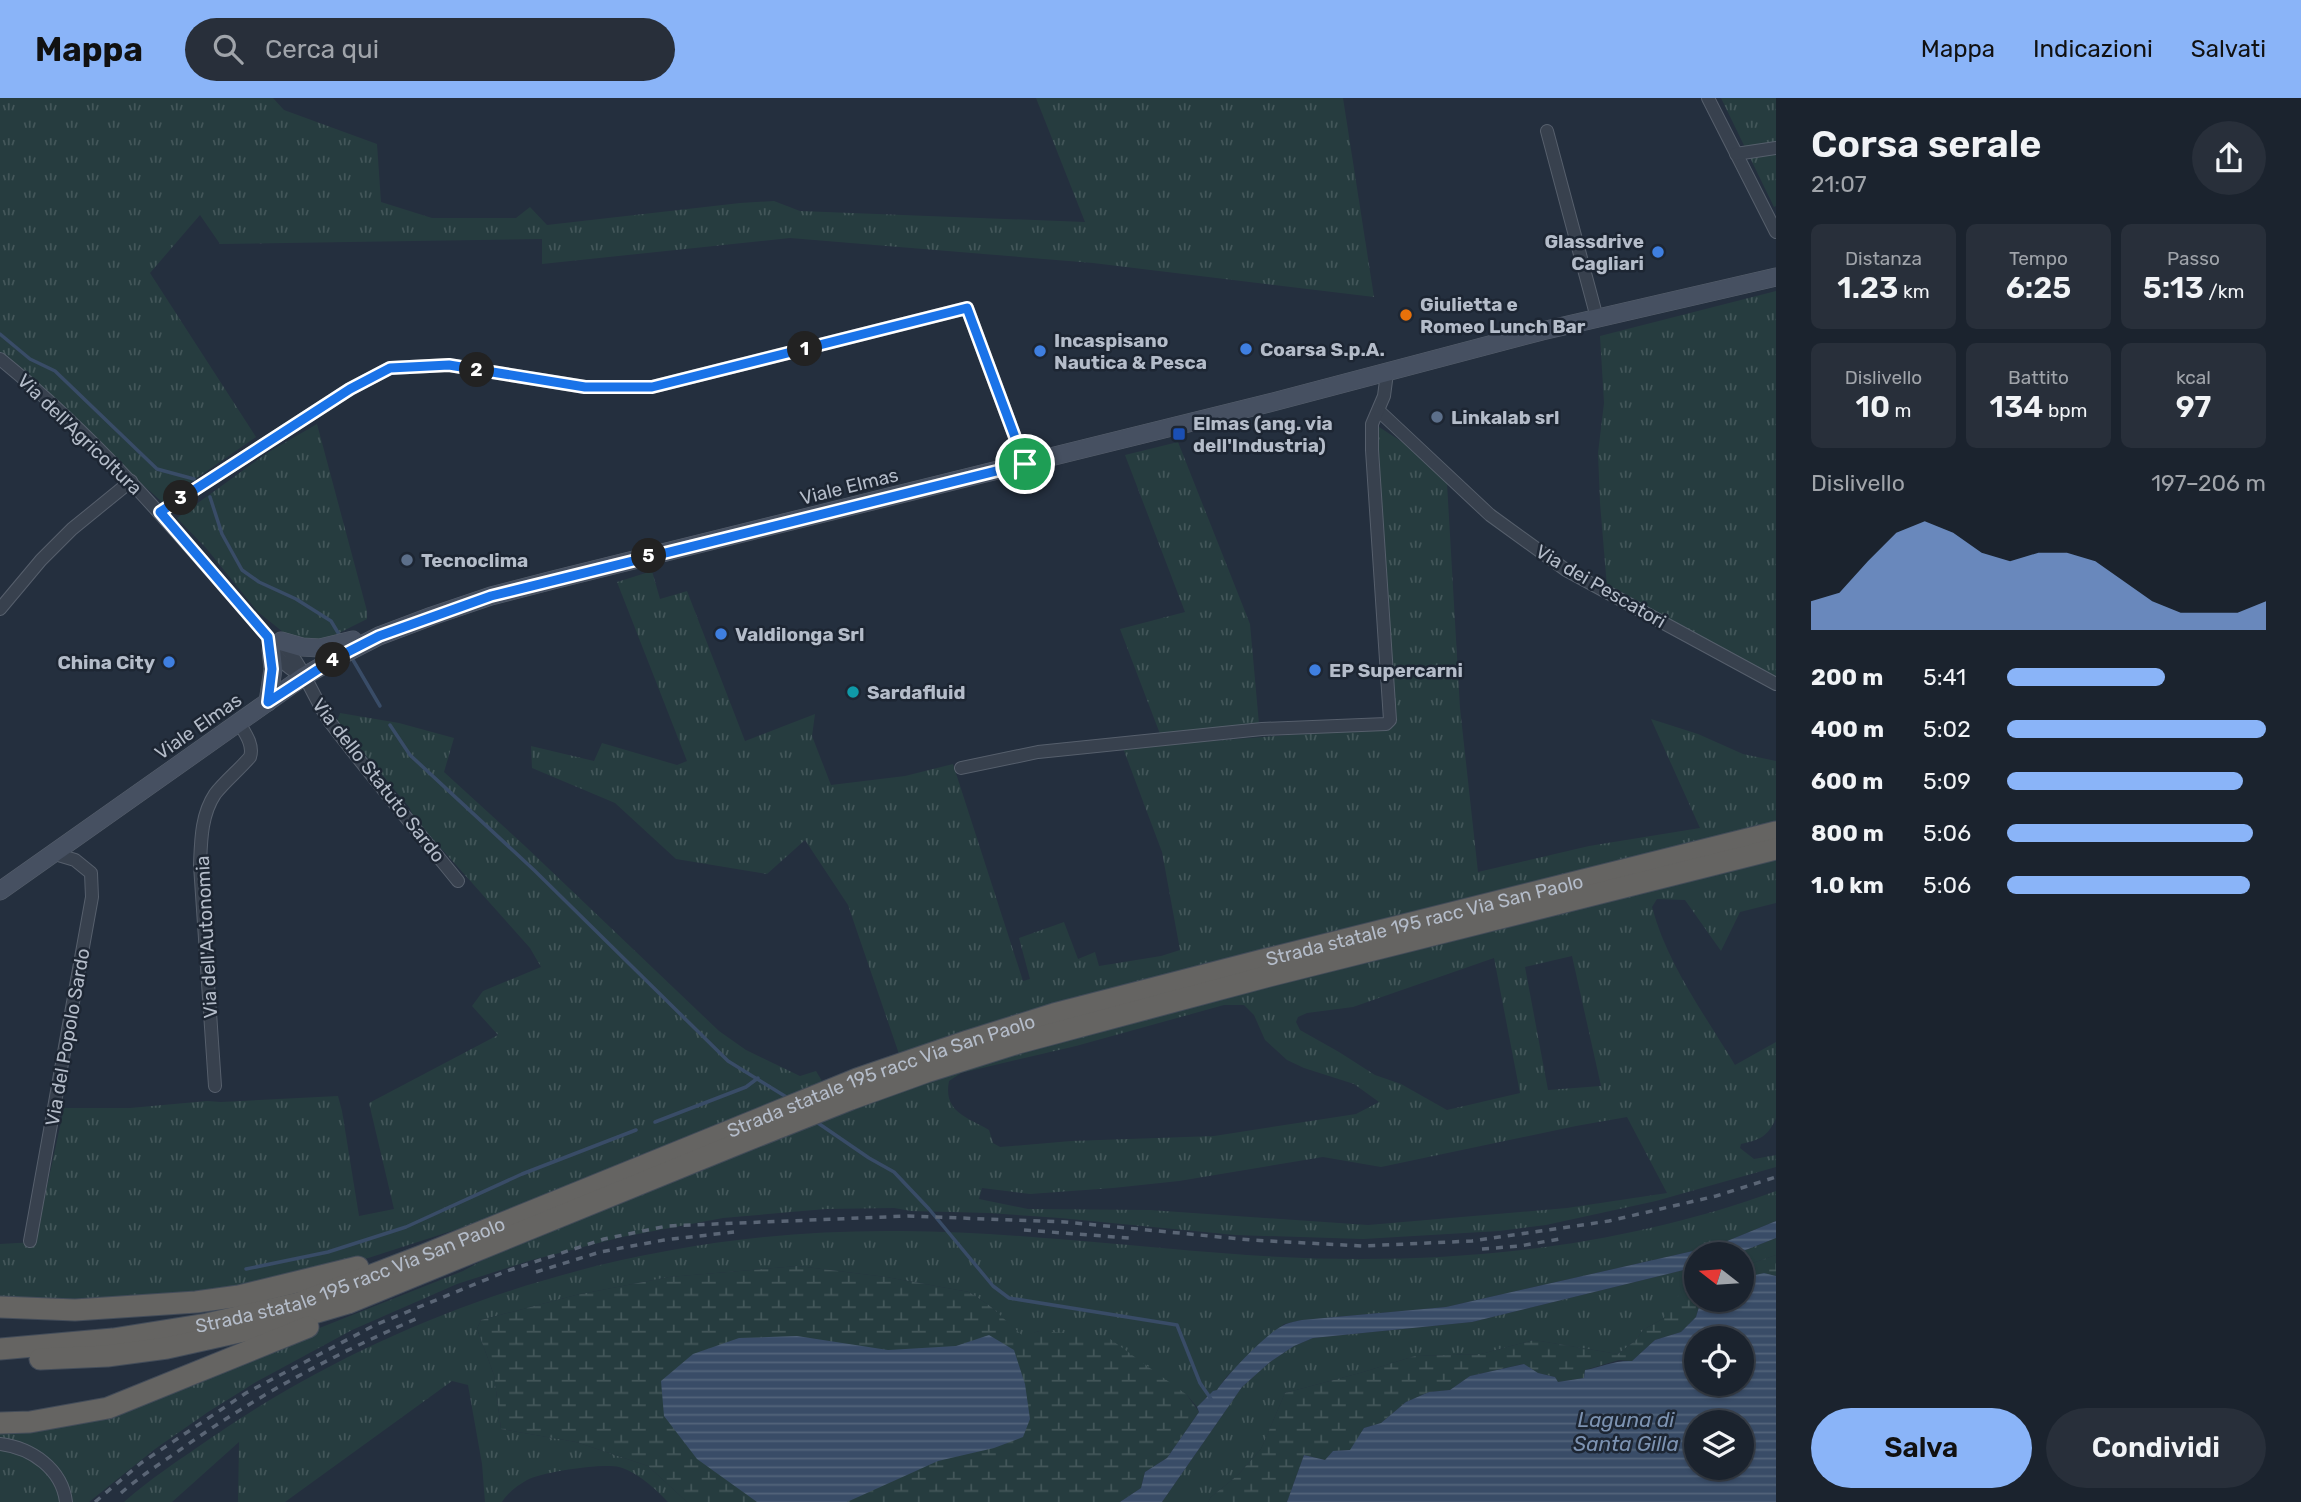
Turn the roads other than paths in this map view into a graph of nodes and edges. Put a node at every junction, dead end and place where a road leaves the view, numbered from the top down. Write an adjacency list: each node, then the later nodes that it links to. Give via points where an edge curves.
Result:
1 (1709, 98): 4 (street)
2 (1547, 131): 7 (street)
3 (1776, 148): 4 (street)
4 (1736, 155): 5 (street)
5 (1776, 232)
6 (1776, 277): 7 (main road, Viale Elmas)
7 (1597, 318): 9 (main road, Viale Elmas)
8 (0, 359): 12 (street, Via dell'Agricoltura, via 72,421)
9 (1387, 373): 10 (street); 11 (main road, Viale Elmas)
10 (1379, 411): 18 (street, Via dei Pescatori, via 1490,515 1566,570); 21 (street, via 1372,424 1372,450 1390,720 1386,724 1262,729 1038,752)
11 (1025, 464): 13 (street, via 967,308 652,387 585,387 449,365 390,368); 15 (main road, Viale Elmas, via 491,596)
12 (131, 481): 13 (street, Via dell'Agricoltura); 14 (street, via 72,529)
13 (160, 512): 16 (street, Via dell'Agricoltura)
14 (0, 610)
15 (380, 635): 16 (main road, via 320,649); 17 (main road, Viale Elmas)
16 (274, 643): 17 (street, Via dell'Agricoltura, via 297,663); 19 (main road)
17 (303, 677): 19 (main road, Viale Elmas); 25 (street, Via dello Statuto Sardo, via 329,721)
18 (1776, 684)
19 (268, 702): 20 (main road, Viale Elmas)
20 (239, 723): 24 (main road, Viale Elmas); 28 (street, Via dell'Autonomia, via 250,757 213,797 201,836)
21 (961, 768)
22 (1776, 832): 27 (highway, Strada statale 195 racc Via San Paolo, via 1054,1014)
23 (1776, 849): 27 (highway, Strada statale 195 racc Via San Paolo)
24 (55, 854): 26 (main road, Viale Elmas); 30 (street, Via del Popolo Sardo, via 85,866 93,880)
25 (458, 881)
26 (0, 891)
27 (924, 1064): 29 (highway, Strada statale 195 racc Via San Paolo, via 851,1099)
28 (215, 1086)
29 (546, 1214): 31 (highway, Strada statale 195 racc Via San Paolo); 32 (highway, Strada statale 195 racc Via San Paolo)
30 (30, 1241)
31 (424, 1255): 33 (highway, via 403,1254 322,1277 196,1302 75,1310); 34 (highway, Strada statale 195 racc Via San Paolo, via 299,1303 207,1324 113,1339)
32 (348, 1303): 35 (highway, Strada statale 195 racc Via San Paolo, via 167,1348); 36 (highway, via 333,1317 108,1408)
33 (0, 1307)
34 (0, 1349)
35 (0, 1362)
36 (0, 1423)
37 (0, 1444): 38 (street, via 41,1460 59,1480)
38 (66, 1502)

